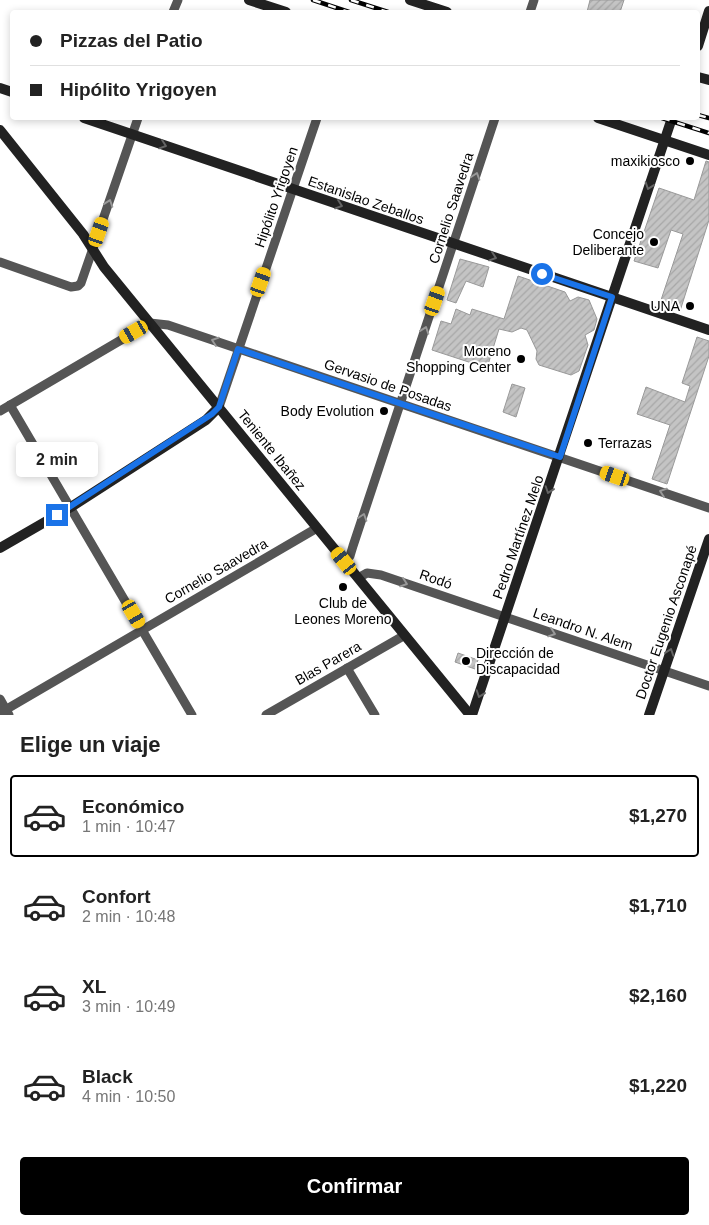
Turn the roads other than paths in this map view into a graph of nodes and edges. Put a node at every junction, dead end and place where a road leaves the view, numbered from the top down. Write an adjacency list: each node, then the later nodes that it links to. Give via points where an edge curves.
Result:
1 (249, 0): 3 (street)
2 (410, 0): 4 (street)
3 (280, 10)
4 (441, 10)
5 (709, 10): 6 (street)
6 (700, 39)
7 (90, 120): 14 (street, Estanislao Zeballos)
8 (137, 120): 14 (street)
9 (316, 120): 17 (street, Hipólito Yrigoyen)
10 (494, 120): 18 (street, Cornelio Saavedra, one-way to 10)
11 (604, 120): 15 (street)
12 (671, 120): 15 (street, Pedro Martínez Melo)
13 (0, 130): 19 (street, Teniente Ibañez)
14 (132, 134): 17 (street, Estanislao Zeballos, one-way to 17); 19 (street, one-way to 14)
15 (665, 140): 16 (street); 21 (street, Pedro Martínez Melo, one-way to 21)
16 (709, 155)
17 (292, 190): 18 (street, Estanislao Zeballos, one-way to 18); 24 (street, Hipólito Yrigoyen)
18 (454, 244): 21 (street, Estanislao Zeballos, one-way to 21); 25 (street, Cornelio Saavedra, one-way to 18)
19 (93, 250): 20 (street, via 82,283 78,286 70,287); 22 (street, Teniente Ibañez)
20 (0, 262)
21 (612, 297): 23 (street, Estanislao Zeballos); 29 (street, Pedro Martínez Melo)
22 (150, 323): 24 (street, Gervasio de Posadas, one-way to 22); 26 (street); 27 (street, Teniente Ibañez)
23 (709, 330)
24 (238, 349): 25 (street, Gervasio de Posadas); 27 (street, Hipólito Yrigoyen)
25 (400, 404): 29 (street, Gervasio de Posadas); 35 (street, Cornelio Saavedra, one-way to 25, via 350,556)
26 (10, 405): 28 (street); 30 (street)
27 (219, 407): 30 (street, via 206,420); 32 (street, Teniente Ibañez)
28 (0, 411)
29 (560, 457): 31 (street, Gervasio de Posadas, one-way to 29); 37 (street, Pedro Martínez Melo, one-way to 37)
30 (71, 507): 34 (street); 38 (street)
31 (709, 508)
32 (317, 528): 35 (street, Teniente Ibañez); 38 (street, Cornelio Saavedra)
33 (709, 539): 41 (street, Doctor Eugenio Asconapé, one-way to 33)
34 (0, 548)
35 (344, 561): 36 (street, Teniente Ibañez)
36 (358, 578): 37 (street, Rodó, one-way to 37, via 367,573 381,575); 39 (street, Teniente Ibañez)
37 (506, 617): 41 (street, Leandro N. Alem, one-way to 41); 48 (street, Pedro Martínez Melo, one-way to 48)
38 (142, 630): 44 (street, Cornelio Saavedra); 45 (street)
39 (405, 635): 40 (street, Blas Parera); 48 (street, Teniente Ibañez)
40 (347, 668): 46 (street, Blas Parera); 47 (street)
41 (664, 671): 42 (street, Leandro N. Alem); 49 (street, Doctor Eugenio Asconapé)
42 (709, 686)
43 (0, 699): 44 (street)
44 (5, 712)
45 (192, 715)
46 (266, 715)
47 (375, 715)
48 (471, 715)
49 (649, 715)

